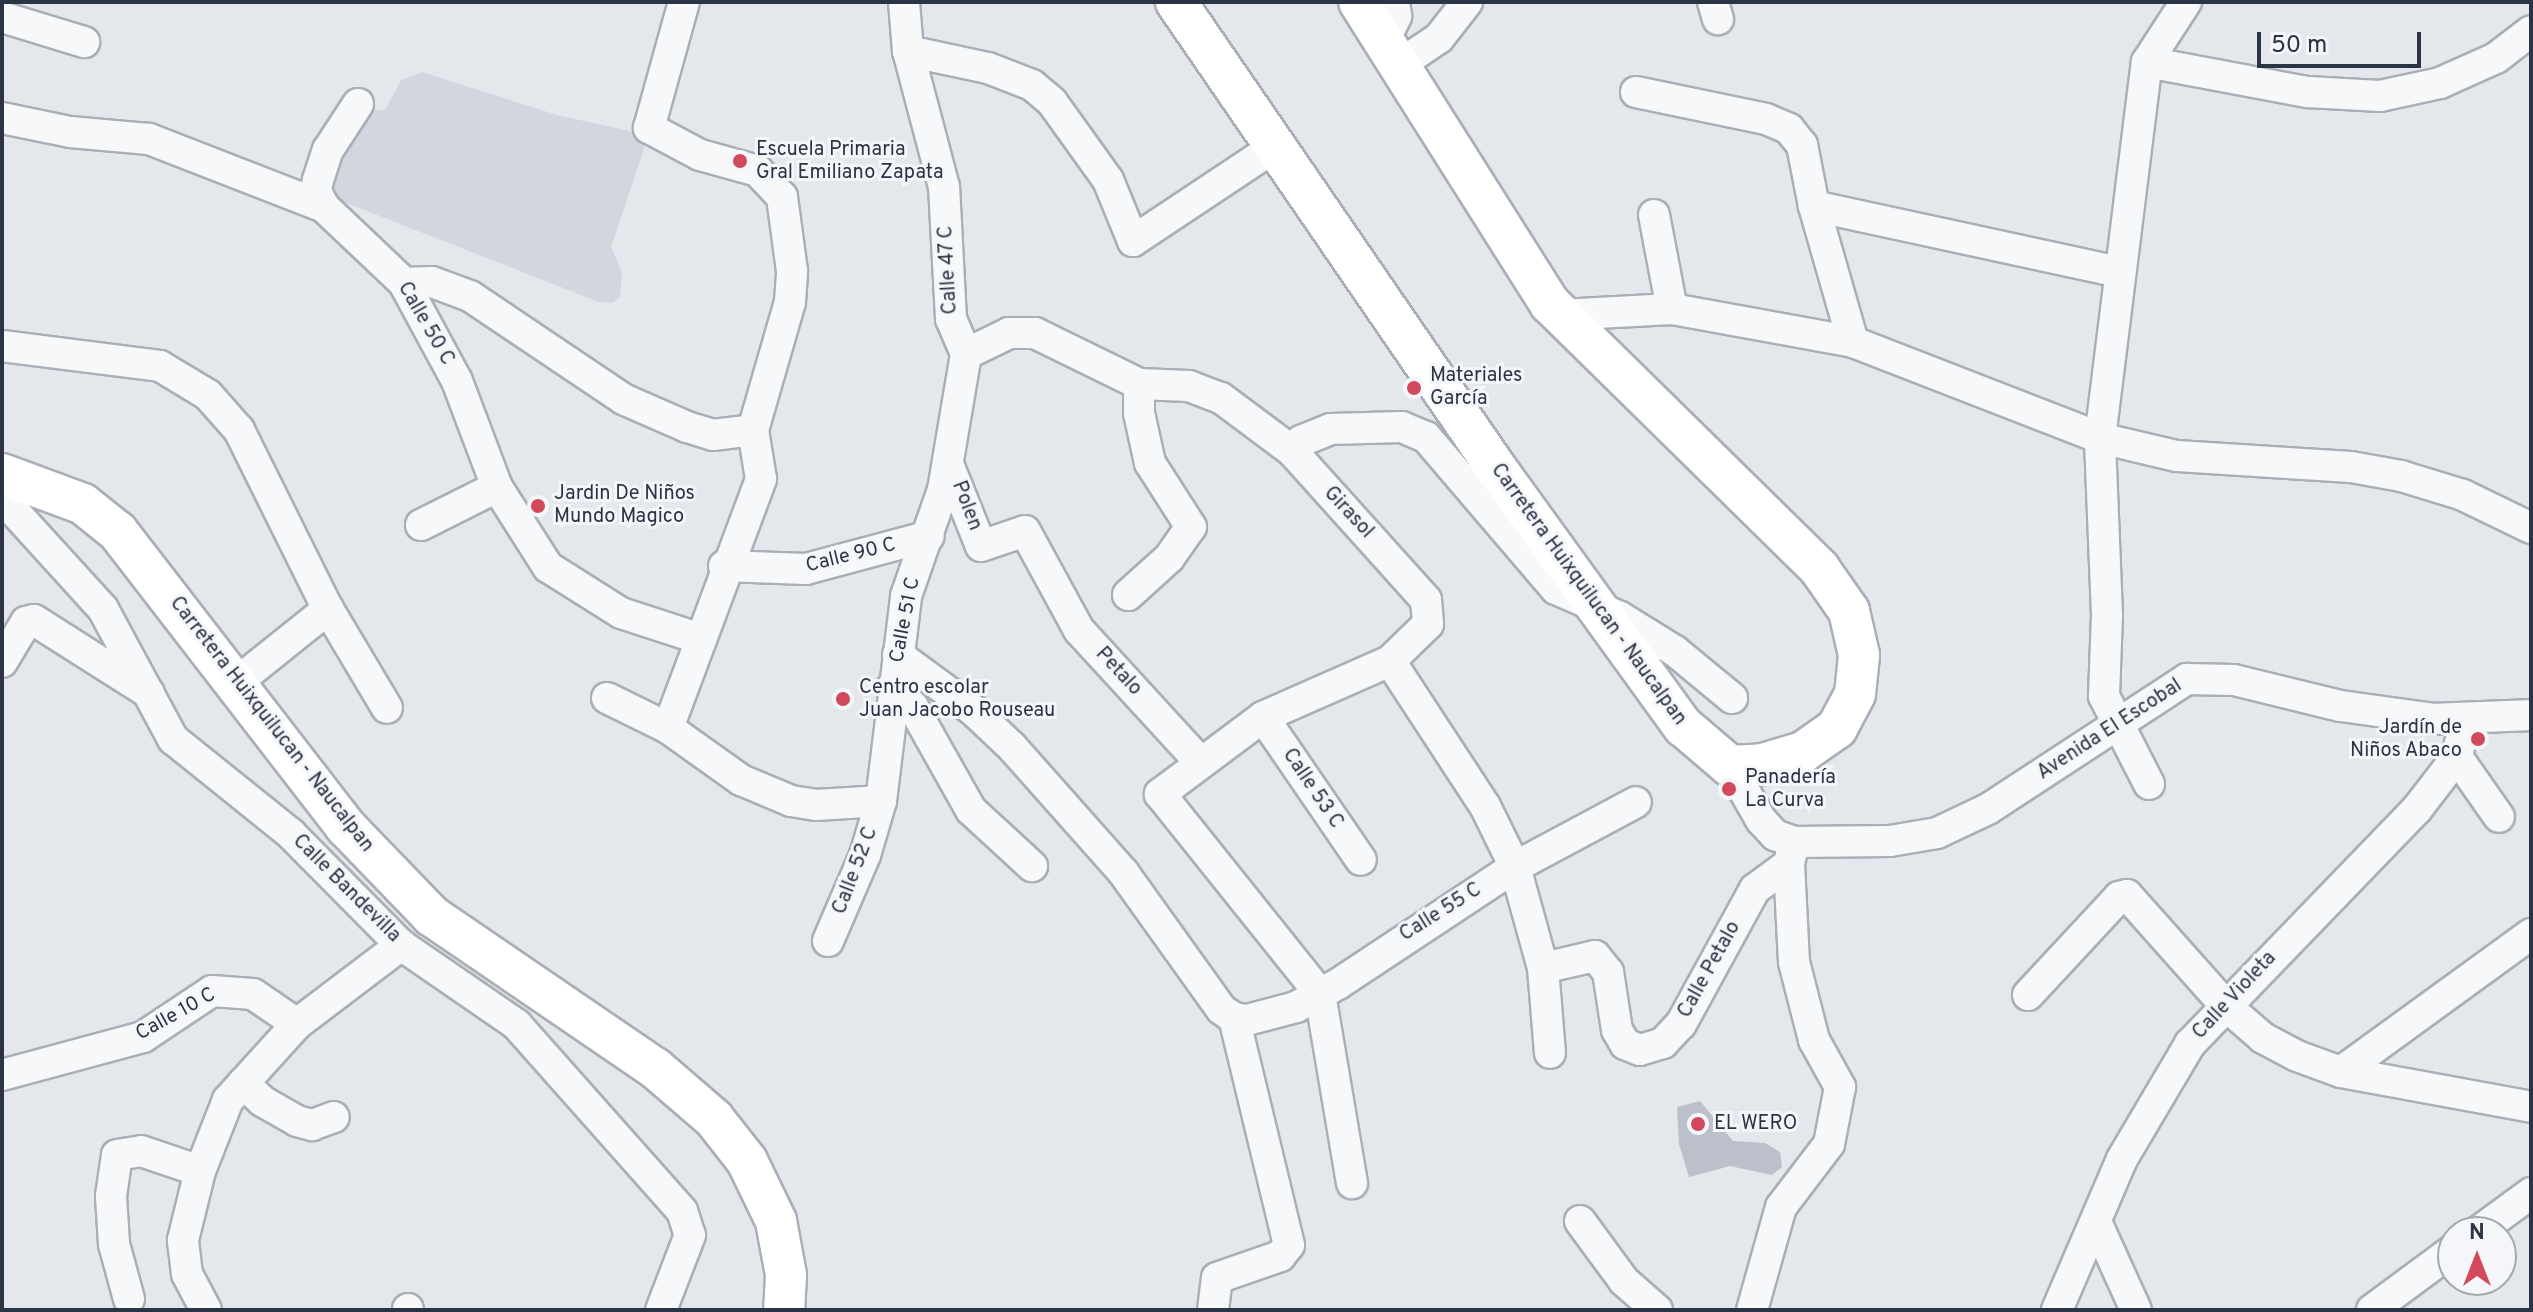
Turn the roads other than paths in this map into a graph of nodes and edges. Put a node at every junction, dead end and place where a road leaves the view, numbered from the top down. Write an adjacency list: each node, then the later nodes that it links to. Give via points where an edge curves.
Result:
1 (684, 2): 29 (street, via 649,128 700,155 758,171 782,197 792,271 781,344)
2 (904, 2): 11 (street, Calle 47 C)
3 (1176, 2): 17 (main road, Carretera Huixquilucan - Naucalpan)
4 (1359, 2): 12 (main road)
5 (1394, 2): 12 (street)
6 (1467, 2): 12 (street, via 1439,38)
7 (2186, 2): 13 (street)
8 (2, 17): 10 (street)
9 (2531, 31): 13 (street, via 2496,58 2440,83 2380,96 2308,92)
10 (84, 42)
11 (908, 51): 17 (street, via 1032,85 1052,102 1108,180 1133,241); 27 (street, Calle 47 C, via 938,153 946,216 946,285 951,319)
12 (1391, 53): 24 (main road, via 1506,239)
13 (2147, 62): 21 (street)
14 (1636, 92): 18 (street, via 1766,119 1789,129 1802,145)
15 (358, 104): 19 (street, via 328,150 318,180 316,191)
16 (2, 118): 19 (street, Calle 50 C, via 70,132 149,139)
17 (1276, 146): 42 (main road, Carretera Huixquilucan - Naucalpan)
18 (1814, 206): 21 (street); 25 (street)
19 (324, 207): 22 (street, Calle 50 C)
20 (1654, 215): 23 (street)
21 (2120, 272): 30 (street)
22 (404, 283): 29 (street, via 432,282 470,296 623,399 687,427 713,435); 34 (street, Calle 50 C, via 457,381)
23 (1672, 309): 24 (street); 25 (street)
24 (1560, 315): 61 (main road, via 1819,568 1849,611 1859,655 1855,694 1837,728 1803,752 1763,764)
25 (1853, 342): 30 (street)
26 (2, 346): 43 (street, via 160,366 208,395 239,430)
27 (966, 354): 28 (street, via 1009,333 1035,333); 32 (street)
28 (1139, 384): 31 (street, via 1204,389 1264,425); 41 (street, via 1150,463 1191,527 1163,565)
29 (753, 430): 39 (street, via 761,479)
30 (2100, 438): 37 (street, via 2177,456 2351,467 2401,476 2463,495); 57 (street, via 2107,615 2101,677)
31 (1292, 451): 42 (street, via 1301,441 1331,429 1402,427 1426,437 1556,589); 46 (street, Girasol, via 1426,600 1428,624)
32 (948, 464): 38 (street); 40 (street, Polen, via 981,546 1025,531)
33 (2, 474): 48 (main road, Carretera Huixquilucan - Naucalpan, via 83,504 118,532)
34 (497, 487): 36 (street); 44 (street, Calle 50 C, via 532,546 566,580 621,613)
35 (2, 498): 50 (street, Calle Bandevilla, via 103,609)
36 (421, 525)
37 (2531, 528)
38 (929, 536): 39 (street, Calle 90 C, via 806,569); 45 (street, Calle 51 C, via 909,584)
39 (724, 566): 44 (street)
40 (1046, 576): 60 (street, Petalo, via 1079,630)
41 (1128, 595)
42 (1591, 602): 52 (street, via 1675,651); 61 (main road, Carretera Huixquilucan - Naucalpan, via 1683,726)
43 (328, 609): 48 (street); 53 (street)
44 (701, 639): 58 (street)
45 (898, 655): 49 (street, Calle 51 C); 77 (street, via 973,710 1012,747 1123,872 1221,1009)
46 (1390, 661): 55 (street, Girasol); 69 (street, via 1485,806)
47 (2, 662): 50 (street, via 26,622 34,620)
48 (237, 682): 95 (main road, Carretera Huixquilucan - Naucalpan, via 346,827 432,916 655,1068 714,1119 747,1161 776,1221 786,1275)
49 (893, 686): 63 (street, Calle 51 C); 68 (street, via 913,707 952,786)
50 (151, 694): 72 (street, Calle Bandevilla, via 173,739 189,756 291,834)
51 (607, 698): 58 (street)
52 (1732, 698)
53 (387, 708)
54 (2531, 715): 56 (street, Avenida El Escobal)
55 (1263, 717): 60 (street, Girasol); 67 (street, Calle 53 C)
56 (2465, 720): 57 (street, Avenida El Escobal, via 2341,706 2206,676 2162,693); 59 (street, Calle Violeta)
57 (2115, 724): 62 (street); 66 (street, Avenida El Escobal, via 1988,809 1937,833)
58 (668, 728): 63 (street, via 741,780 791,801)
59 (2457, 757): 65 (street); 76 (street, Calle Violeta, via 2417,809)
60 (1199, 761): 74 (street, Girasol, via 1160,794)
61 (1730, 766): 66 (street, via 1761,820)
62 (2149, 784)
63 (881, 801): 71 (street, Calle 52 C, via 865,855)
64 (1636, 802): 69 (street, Calle 55 C)
65 (2499, 817)
66 (1791, 853): 73 (street, Calle Petalo, via 1755,889 1681,1024 1663,1043 1640,1050 1625,1044 1617,1030 1608,972 1595,956); 98 (street, via 1794,962 1814,1040 1840,1087 1838,1112 1829,1144 1781,1207)
67 (1361, 860)
68 (1032, 866)
69 (1515, 867): 73 (street); 74 (street, Calle 55 C)
70 (2531, 934): 80 (street)
71 (828, 941)
72 (401, 945): 78 (street); 94 (street, Calle Bandevilla, via 516,1024 682,1211 690,1235)
73 (1543, 968): 79 (street)
74 (1320, 994): 77 (street, Calle 55 C, via 1296,1007); 86 (street)
75 (2028, 995): 76 (street, via 2124,895)
76 (2225, 1005): 80 (street, via 2263,1038); 90 (street, Calle Violeta, via 2190,1044 2153,1102 2122,1159)
77 (1241, 1019): 96 (street, via 1290,1239 1280,1256 1217,1278)
78 (297, 1024): 81 (street, Calle 10 C, via 253,994 212,991 143,1037); 82 (street)
79 (1550, 1053)
80 (2341, 1072): 83 (street)
81 (2, 1075)
82 (243, 1083): 84 (street, via 297,1121 312,1125); 85 (street, via 216,1123)
83 (2531, 1107)
84 (334, 1117)
85 (200, 1171): 92 (street, via 141,1151 117,1155 111,1196 114,1244); 93 (street, via 183,1255)
86 (1352, 1183)
87 (2528, 1203): 88 (street)
88 (2506, 1216)
89 (1580, 1221): 97 (street, via 1624,1281)
90 (2097, 1224): 99 (street, Calle Violeta); 100 (street)
91 (2437, 1262): 101 (street)
92 (129, 1299)
93 (206, 1310)
94 (661, 1310)
95 (784, 1310)
96 (1213, 1310)
97 (1657, 1310)
98 (1752, 1310)
99 (2057, 1310)
100 (2136, 1310)
101 (2372, 1310)

